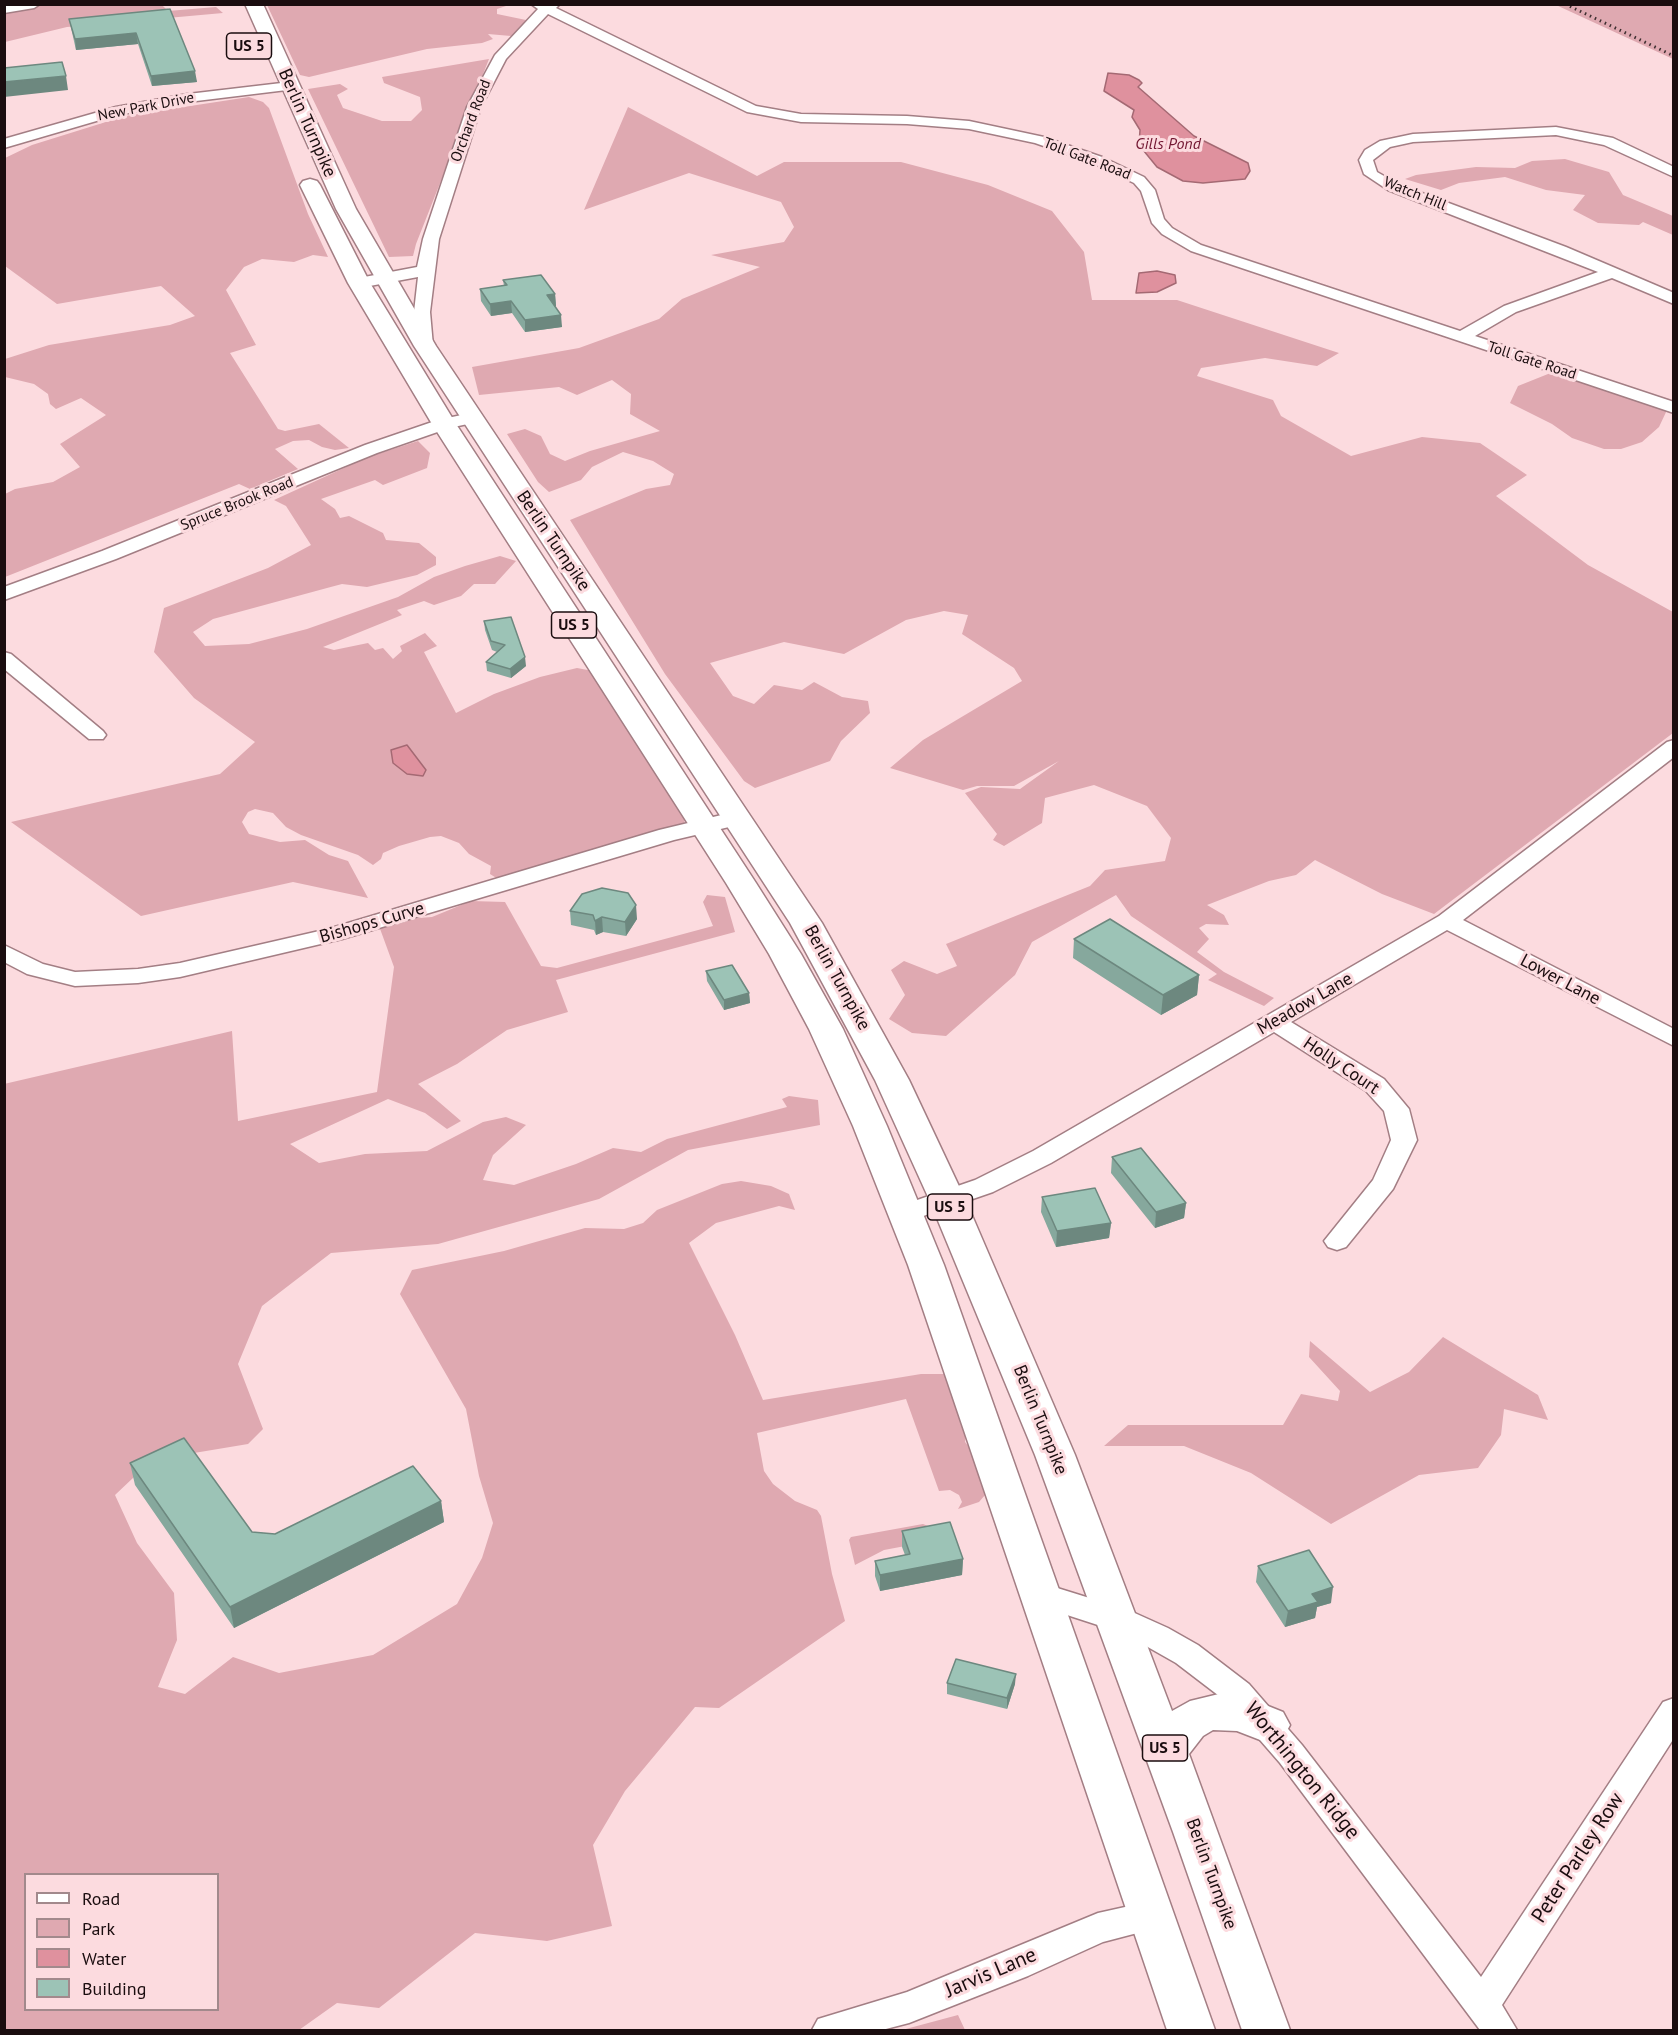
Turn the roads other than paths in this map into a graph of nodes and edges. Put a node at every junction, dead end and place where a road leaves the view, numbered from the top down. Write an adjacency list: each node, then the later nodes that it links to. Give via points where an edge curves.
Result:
1 (33, 4): 4 (street)
2 (254, 4): 6 (highway, Berlin Turnpike / US 5)
3 (545, 6): 11 (street, Orchard Road, via 500,58 474,107 431,239); 16 (street, Toll Gate Road, via 752,109 801,118 969,125 1039,140 1097,160 1139,180 1148,190 1157,220 1167,231 1196,248)
4 (4, 9)
5 (264, 79): 6 (street, New Park Drive); 7 (highway, Berlin Turnpike); 8 (street, New Park Drive, via 116,111)
6 (290, 86): 13 (highway, Berlin Turnpike / US 5, via 346,209)
7 (276, 109)
8 (4, 144)
9 (303, 170): 14 (highway, Berlin Turnpike / US 5)
10 (1674, 173): 12 (street, Watch Hill, via 1608,141 1556,131 1413,138 1385,144 1366,160 1371,174 1393,187)
11 (428, 269): 13 (street); 17 (street, Orchard Road, via 422,312)
12 (1620, 275): 15 (street, Watch Hill); 16 (street, via 1566,292 1494,323)
13 (384, 279): 14 (street); 17 (highway, Berlin Turnpike / US 5)
14 (359, 283): 20 (highway, Berlin Turnpike / US 5)
15 (1674, 299)
16 (1469, 340): 18 (street, Toll Gate Road)
17 (424, 346): 19 (highway, Berlin Turnpike / US 5)
18 (1674, 408)
19 (471, 418): 20 (street, Spruce Brook Road); 25 (highway, Berlin Turnpike / US 5)
20 (444, 424): 21 (street, Spruce Brook Road); 26 (highway, Berlin Turnpike / US 5)
21 (4, 594)
22 (4, 658): 23 (street)
23 (96, 735)
24 (1674, 746): 27 (street, Meadow Lane)
25 (738, 818): 26 (street, Bishops Curve); 31 (highway, Berlin Turnpike / US 5, via 835,971 892,1080)
26 (704, 826): 28 (street, Bishops Curve, via 323,937 180,970 75,979 35,969); 32 (highway, Berlin Turnpike / US 5, via 770,929 826,1029)
27 (1447, 921): 29 (street, Meadow Lane); 30 (street, Lower Lane)
28 (4, 952)
29 (1274, 1022): 31 (street, Meadow Lane, via 1042,1157 984,1186); 33 (street, Holly Court, via 1375,1085 1396,1109 1404,1140 1384,1183)
30 (1674, 1039)
31 (947, 1199): 32 (street, Meadow Lane); 35 (highway, Berlin Turnpike / US 5, via 1055,1455)
32 (906, 1213): 34 (highway, Berlin Turnpike / US 5, via 962,1365)
33 (1336, 1241)
34 (1038, 1594): 35 (street, Worthington Ridge); 39 (highway, Berlin Turnpike / US 5)
35 (1118, 1619): 37 (street, Worthington Ridge, via 1188,1654 1238,1693); 38 (highway, Berlin Turnpike / US 5)
36 (1674, 1710): 40 (street, Peter Parley Row)
37 (1268, 1725): 38 (highway, via 1243,1714 1204,1714 1188,1723); 40 (street, Worthington Ridge)
38 (1167, 1754): 43 (highway, Berlin Turnpike / US 5)
39 (1152, 1916): 41 (street, Jarvis Lane, via 1098,1928 909,2007); 42 (highway, Berlin Turnpike / US 5)
40 (1491, 2018)
41 (830, 2031)
42 (1191, 2031)
43 (1266, 2031)

